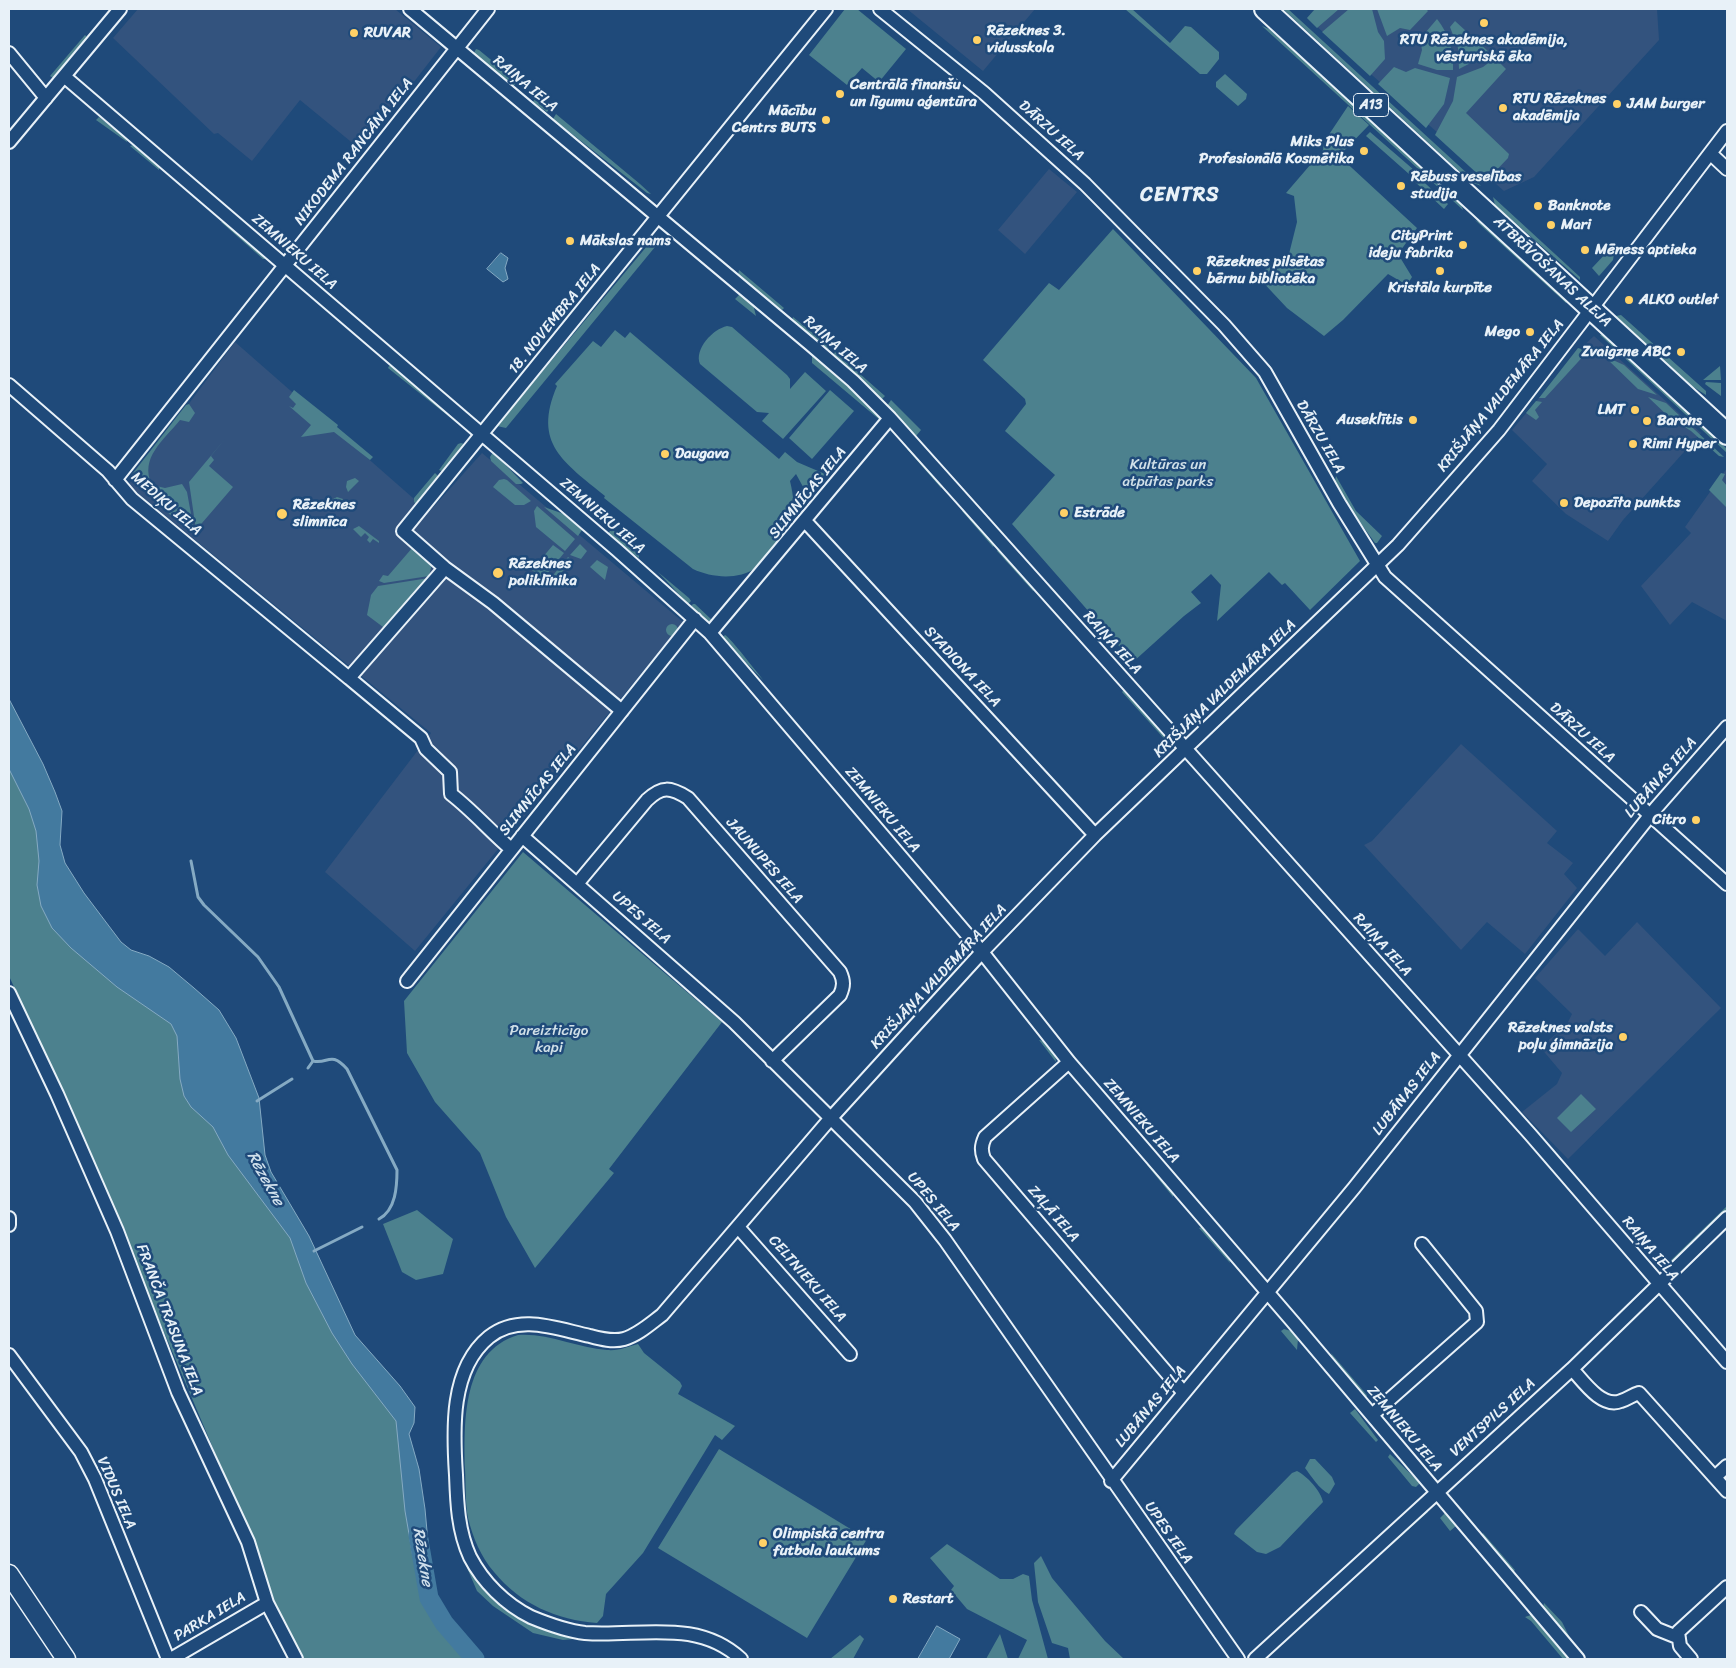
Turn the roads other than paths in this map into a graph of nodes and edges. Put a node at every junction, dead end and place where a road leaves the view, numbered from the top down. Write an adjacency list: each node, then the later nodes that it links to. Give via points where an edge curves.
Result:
1 (120, 9): 9 (street)
2 (410, 9): 7 (street, RAIŅA IELA)
3 (488, 9): 7 (street, NIKODEMA RANCĀNA IELA)
4 (826, 9): 15 (street, 18. NOVEMBRA IELA)
5 (880, 9): 24 (street, DĀRZU IELA, via 984,93 1086,184 1224,325 1265,372)
6 (1265, 9): 17 (main road, ATBRĪVOŠANAS ALEJA / A13)
7 (457, 49): 15 (street, RAIŅA IELA); 16 (street, NIKODEMA RANCĀNA IELA)
8 (9, 53): 10 (street)
9 (65, 77): 10 (street); 16 (street, ZEMNIEKU IELA)
10 (46, 98): 12 (street)
11 (1727, 132): 13 (street, KRIŠJĀŅA VALDEMĀRA IELA)
12 (9, 142)
13 (1711, 154): 14 (street); 17 (street, KRIŠJĀŅA VALDEMĀRA IELA)
14 (1727, 169)
15 (659, 218): 19 (street, RAIŅA IELA, via 818,350); 20 (street, 18. NOVEMBRA IELA)
16 (286, 266): 20 (street, ZEMNIEKU IELA); 22 (street, NIKODEMA RANCĀNA IELA)
17 (1592, 309): 21 (main road, ATBRĪVOŠANAS ALEJA / A13); 24 (street, KRIŠJĀŅA VALDEMĀRA IELA, via 1499,430)
18 (9, 385): 22 (street, MEDIĶU IELA)
19 (890, 418): 23 (street, SLIMNĪCAS IELA); 31 (street, RAIŅA IELA)
20 (482, 434): 25 (street, 18. NOVEMBRA IELA, via 402,532); 26 (street, ZEMNIEKU IELA)
21 (1727, 434)
22 (115, 480): 28 (street, MEDIĶU IELA, via 132,500)
23 (805, 521): 27 (street, SLIMNĪCAS IELA); 33 (street, STADIONA IELA)
24 (1377, 565): 31 (street, KRIŠJĀŅA VALDEMĀRA IELA); 32 (street, DĀRZU IELA, via 1400,592)
25 (445, 568): 28 (street); 29 (street, via 493,603)
26 (695, 619): 27 (street, ZEMNIEKU IELA); 29 (street, SLIMNĪCAS IELA)
27 (710, 633): 38 (street, ZEMNIEKU IELA)
28 (349, 678): 35 (street, MEDIĶU IELA, via 422,738 426,749 450,772 451,794)
29 (622, 711): 34 (street, SLIMNĪCAS IELA)
30 (1727, 727): 32 (street, LUBĀNAS IELA)
31 (1185, 750): 33 (street, KRIŠJĀŅA VALDEMĀRA IELA); 41 (street, RAIŅA IELA)
32 (1650, 815): 37 (street, DĀRZU IELA); 41 (street, LUBĀNAS IELA)
33 (1095, 835): 38 (street, KRIŠJĀŅA VALDEMĀRA IELA)
34 (522, 836): 35 (street, SLIMNĪCAS IELA); 36 (street, UPES IELA)
35 (511, 849): 39 (street, SLIMNĪCAS IELA)
36 (578, 884): 42 (street, UPES IELA, via 734,1022); 42 (street, JAUNUPES IELA, via 657,791 675,790 688,798 844,980 840,995)
37 (1727, 884)
38 (982, 952): 43 (street, ZEMNIEKU IELA); 44 (street, KRIŠJĀŅA VALDEMĀRA IELA)
39 (407, 981)
40 (9, 993): 65 (street, FRANČA TRASUNA IELA, via 117,1231 178,1392 248,1542)
41 (1458, 1055): 50 (street, RAIŅA IELA); 51 (street, LUBĀNAS IELA, via 1359,1182)
42 (772, 1061): 44 (street, UPES IELA)
43 (1068, 1062): 51 (street, ZEMNIEKU IELA); 56 (street, ZAĻĀ IELA, via 986,1137 981,1145 984,1160)
44 (830, 1119): 48 (street, KRIŠJĀŅA VALDEMĀRA IELA); 60 (street, UPES IELA, via 915,1202)
45 (9, 1218): 47 (street)
46 (1727, 1218): 50 (street, VENTSPILS IELA)
47 (9, 1225)
48 (738, 1227): 52 (street, CELTNIEKU IELA); 71 (street, KRIŠJĀŅA VALDEMĀRA IELA, via 662,1315 624,1339 601,1339 535,1324 511,1326 495,1332 481,1344 466,1369 454,1430 457,1502 462,1533 477,1568 505,1600 558,1627 586,1633 691,1633 715,1642)
49 (1422, 1244): 57 (street, via 1476,1311 1477,1322)
50 (1658, 1284): 54 (street, RAIŅA IELA); 55 (street, VENTSPILS IELA)
51 (1267, 1292): 56 (street, LUBĀNAS IELA); 57 (street, ZEMNIEKU IELA)
52 (850, 1354)
53 (9, 1355): 69 (street, VIDUS IELA, via 81,1452)
54 (1727, 1362)
55 (1572, 1369): 59 (street, via 1609,1403 1621,1402 1639,1393); 62 (street, VENTSPILS IELA)
56 (1184, 1393): 60 (street, LUBĀNAS IELA)
57 (1372, 1415): 62 (street, ZEMNIEKU IELA)
58 (1727, 1466): 59 (street)
59 (1715, 1477): 61 (street)
60 (1111, 1481): 72 (street, UPES IELA)
61 (1727, 1491)
62 (1436, 1492): 73 (street, VENTSPILS IELA); 74 (street, ZEMNIEKU IELA)
63 (9, 1574): 68 (main road)
64 (1727, 1586): 67 (street, via 1681,1628)
65 (267, 1603): 69 (street, PARKA IELA); 70 (street, FRANČA TRASUNA IELA)
66 (1641, 1612): 67 (street, via 1657,1629)
67 (1677, 1637): 75 (street, via 1680,1647)
68 (66, 1659)
69 (169, 1659)
70 (296, 1659)
71 (741, 1659)
72 (1238, 1659)
73 (1255, 1659)
74 (1578, 1659)
75 (1691, 1659)

